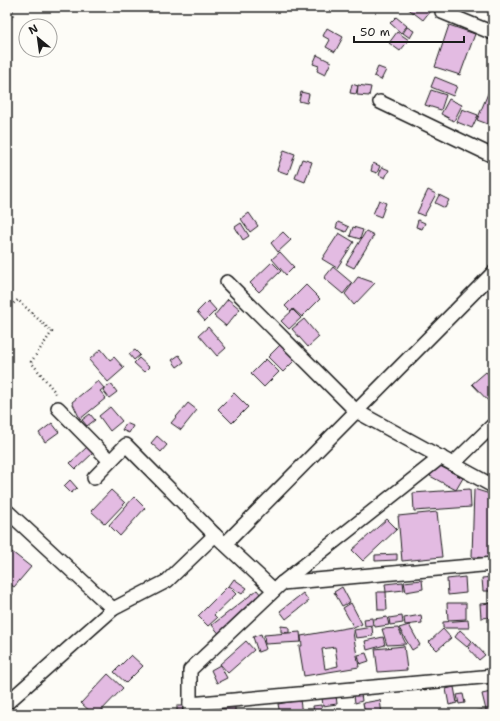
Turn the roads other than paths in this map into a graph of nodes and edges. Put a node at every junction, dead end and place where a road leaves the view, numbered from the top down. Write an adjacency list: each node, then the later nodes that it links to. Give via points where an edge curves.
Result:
1 (442, 12): 2 (street)
2 (493, 33)
3 (380, 102): 4 (street)
4 (493, 156)
5 (493, 273): 8 (street)
6 (227, 282): 8 (street)
7 (58, 408): 11 (street)
8 (356, 411): 10 (street); 17 (street)
9 (493, 425): 12 (street)
10 (441, 457): 12 (street); 19 (street)
11 (110, 461): 13 (street); 16 (street, via 126,445)
12 (453, 464): 14 (street)
13 (94, 478)
14 (493, 486)
15 (7, 511): 20 (street)
16 (215, 535): 17 (street); 20 (street, via 167,581)
17 (225, 544): 19 (street)
18 (493, 564): 19 (street)
19 (278, 587): 23 (street, via 190,670)
20 (114, 609): 22 (street)
21 (493, 676): 23 (street)
22 (7, 702)
23 (190, 709)

